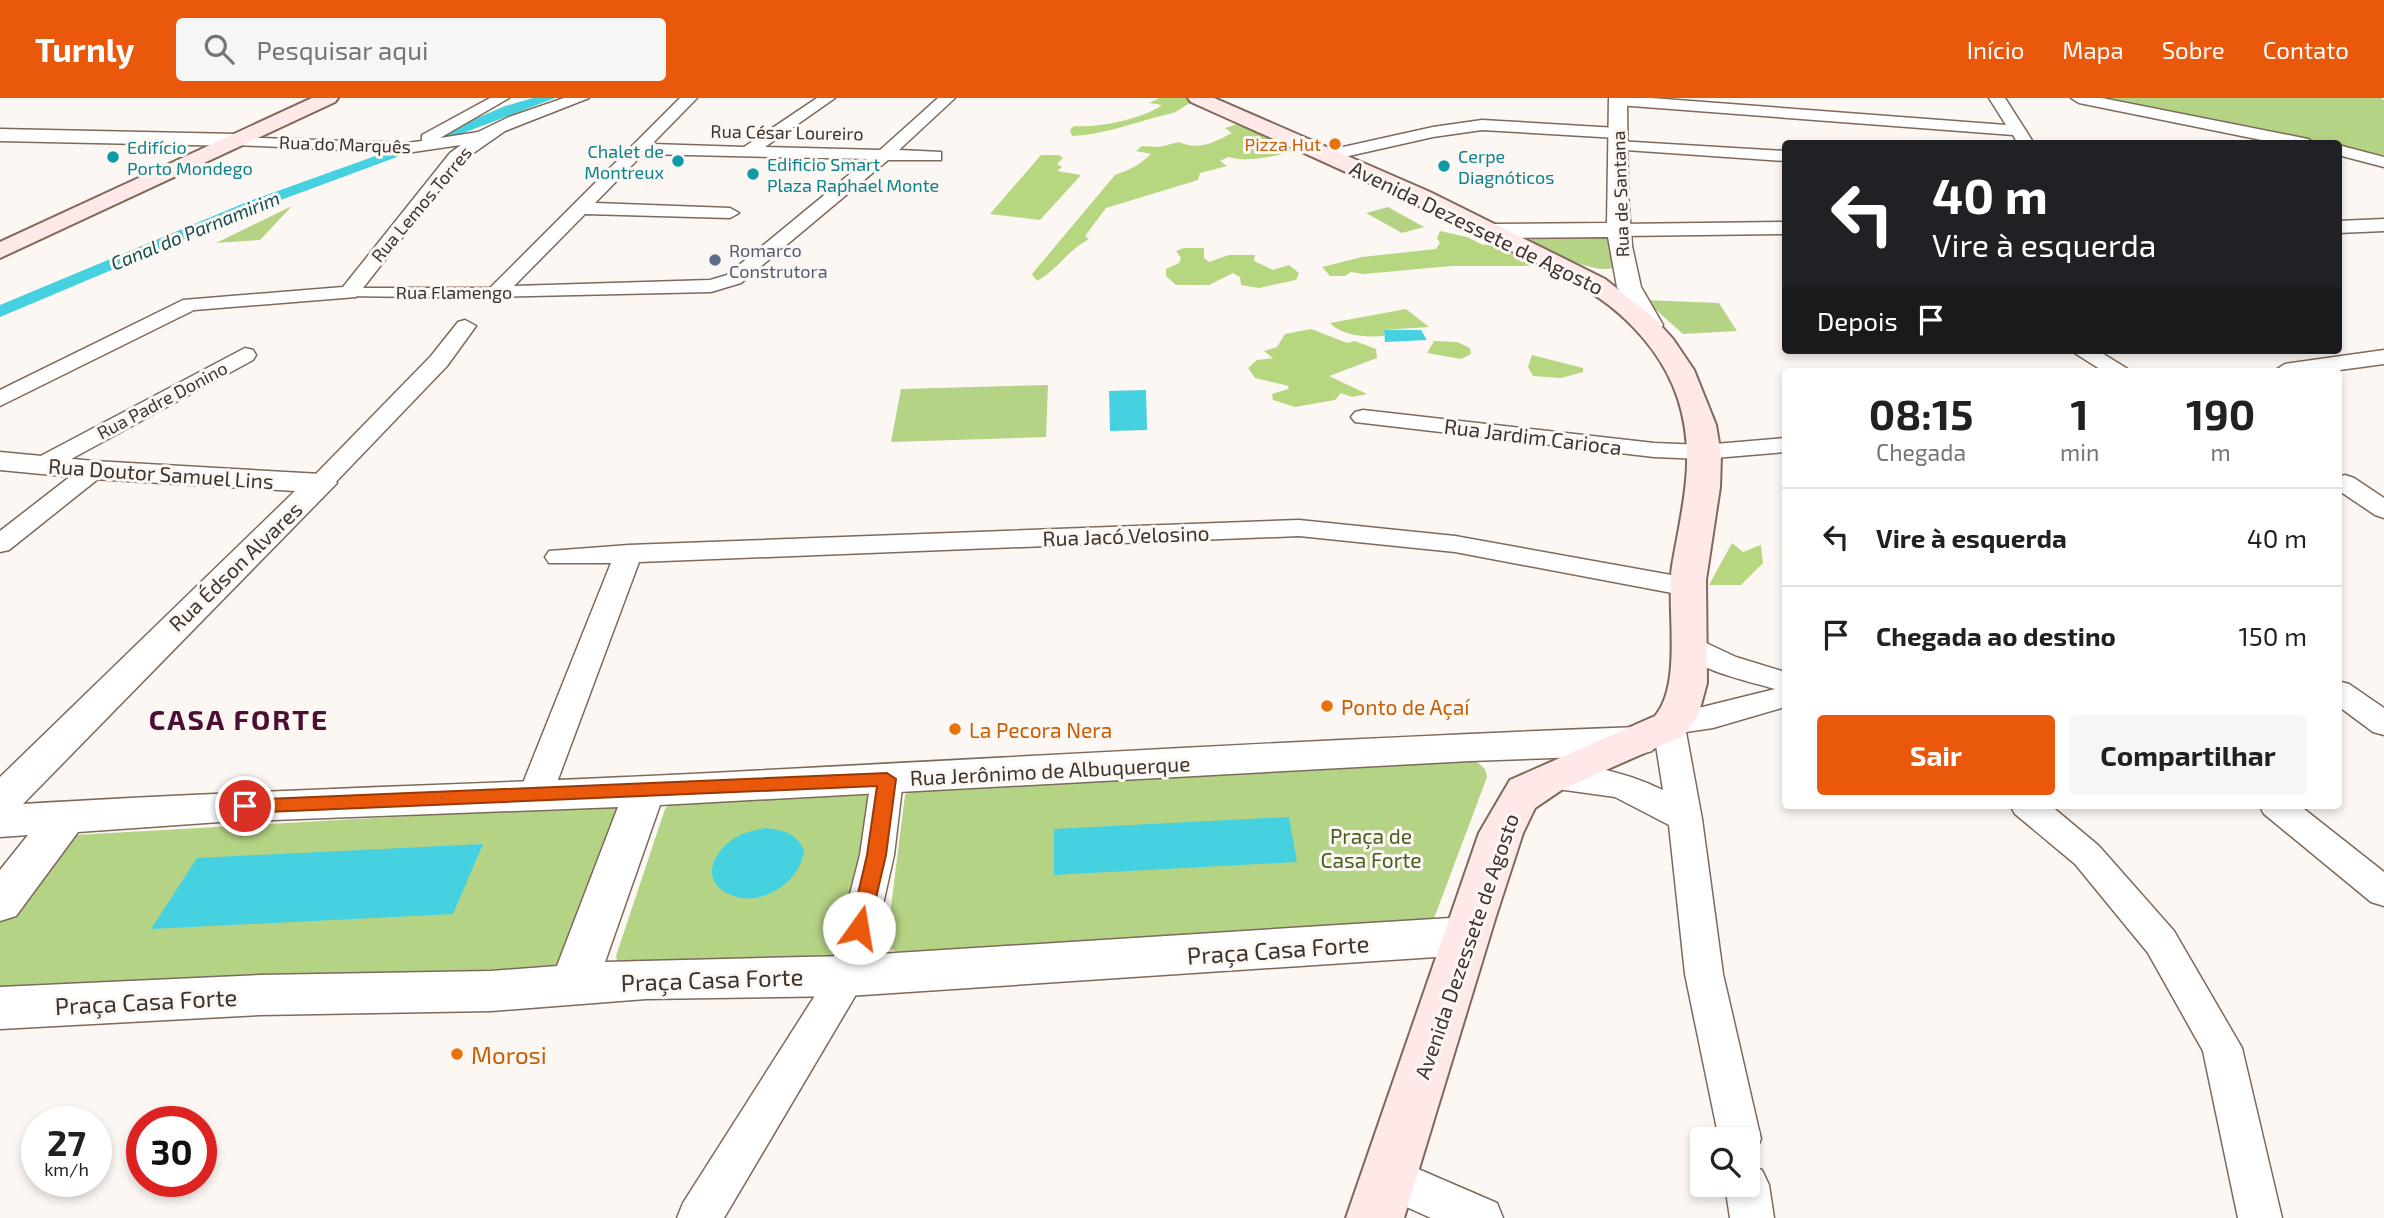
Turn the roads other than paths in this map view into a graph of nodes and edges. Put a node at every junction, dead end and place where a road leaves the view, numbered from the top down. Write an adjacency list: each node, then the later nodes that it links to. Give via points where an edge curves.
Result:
1 (328, 98): 16 (main road)
2 (501, 98): 17 (street)
3 (581, 98): 12 (street, Rua Lemos Torres, via 525,115)
4 (689, 98): 18 (street)
5 (827, 98): 19 (street)
6 (947, 98): 21 (street)
7 (1198, 98): 22 (main road, Avenida Dezessete de Agosto)
8 (1997, 98): 13 (street)
9 (2079, 98): 15 (street)
10 (1618, 99): 13 (street); 14 (street, Rua de Santana)
11 (0, 135): 16 (street, Rua do Marquês)
12 (480, 137): 17 (street, Rua do Marquês); 25 (street, Rua Lemos Torres)
13 (2022, 137)
14 (1617, 140): 22 (street, via 1482,125); 24 (street); 33 (street, Rua de Santana)
15 (2288, 140)
16 (237, 141): 17 (street, Rua do Marquês); 35 (main road)
17 (405, 148)
18 (638, 149): 19 (street, Rua César Loureiro); 28 (street)
19 (751, 149): 21 (street, Rua César Loureiro)
20 (2342, 151): 27 (street)
21 (886, 153): 23 (street, Rua César Loureiro); 37 (street, Rua Flamengo, via 734,279 711,286)
22 (1331, 155): 34 (main road, Avenida Dezessete de Agosto)
23 (935, 156)
24 (1782, 156)
25 (456, 157): 26 (street); 36 (street, Rua Lemos Torres)
26 (431, 159)
27 (2384, 162)
28 (580, 208): 29 (street); 37 (street)
29 (730, 212)
30 (2384, 225): 31 (street)
31 (2342, 227)
32 (1782, 228): 33 (street)
33 (1621, 230): 34 (street); 39 (street, Rua de Santana, via 1629,288)
34 (1494, 231): 39 (main road, Avenida Dezessete de Agosto, via 1596,284)
35 (0, 251)
36 (349, 293): 37 (street, Rua Flamengo); 45 (street, Rua Flamengo, via 208,301 175,311)
37 (496, 293)
38 (465, 326): 53 (street, Rua Édson Alvares, via 439,361)
39 (1650, 326): 48 (main road, Avenida Dezessete de Agosto, via 1690,387)
40 (2088, 354): 43 (street)
41 (245, 355): 50 (street, Rua Padre Donino)
42 (2384, 357): 44 (street)
43 (2114, 368)
44 (2306, 368)
45 (0, 399)
46 (1363, 417): 48 (street, Rua Jardim Carioca)
47 (1782, 445): 48 (street, Rua Jardim Carioca)
48 (1703, 452): 60 (main road, Avenida Dezessete de Agosto, via 1705,483)
49 (0, 461): 50 (street, Rua Doutor Samuel Lins)
50 (42, 465): 51 (street, Rua Doutor Samuel Lins)
51 (94, 470): 53 (street, Rua Doutor Samuel Lins); 57 (street)
52 (2384, 482): 54 (street)
53 (321, 483): 71 (street, Rua Édson Alvares)
54 (2342, 484)
55 (2342, 485): 56 (street)
56 (2384, 510)
57 (0, 544)
58 (629, 554): 59 (street, Rua Jacó Velosino); 60 (street, Rua Jacó Velosino, via 1299,528 1455,544); 70 (street)
59 (559, 557)
60 (1688, 587): 61 (main road, Avenida Dezessete de Agosto)
61 (1689, 645): 62 (street, via 1725,664); 66 (main road, Avenida Dezessete de Agosto, via 1680,712)
62 (1782, 681)
63 (2342, 694): 65 (street)
64 (1782, 698): 66 (street)
65 (2384, 724)
66 (1660, 730): 67 (main road, Avenida Dezessete de Agosto); 68 (street, Rua Jerônimo de Albuquerque, via 1471,747); 75 (street)
67 (1548, 778): 75 (street, via 1629,786); 79 (main road, Avenida Dezessete de Agosto, via 1525,791 1512,810)
68 (887, 779): 69 (street, Rua Jerônimo de Albuquerque); 80 (street, via 877,855)
69 (645, 791): 70 (street, Rua Jerônimo de Albuquerque); 81 (street)
70 (536, 793): 74 (street, Rua Jerônimo de Albuquerque)
71 (0, 802)
72 (2032, 809): 89 (street, via 2087,855 2161,942 2222,1048)
73 (2281, 809): 77 (street)
74 (64, 819): 76 (street, Rua Jerônimo de Albuquerque); 78 (street)
75 (1685, 819): 83 (street, via 1704,974)
76 (0, 821)
77 (2384, 892)
78 (0, 903)
79 (1466, 936): 80 (street, Praça Casa Forte); 85 (main road, Avenida Dezessete de Agosto)
80 (848, 976): 81 (street, Praça Casa Forte, via 646,979); 86 (street)
81 (573, 985): 82 (street, Praça Casa Forte)
82 (0, 1008)
83 (1737, 1127)
84 (1749, 1197): 88 (street)
85 (1382, 1198): 87 (street)
86 (699, 1218)
87 (1482, 1218)
88 (1752, 1218)
89 (2260, 1218)

